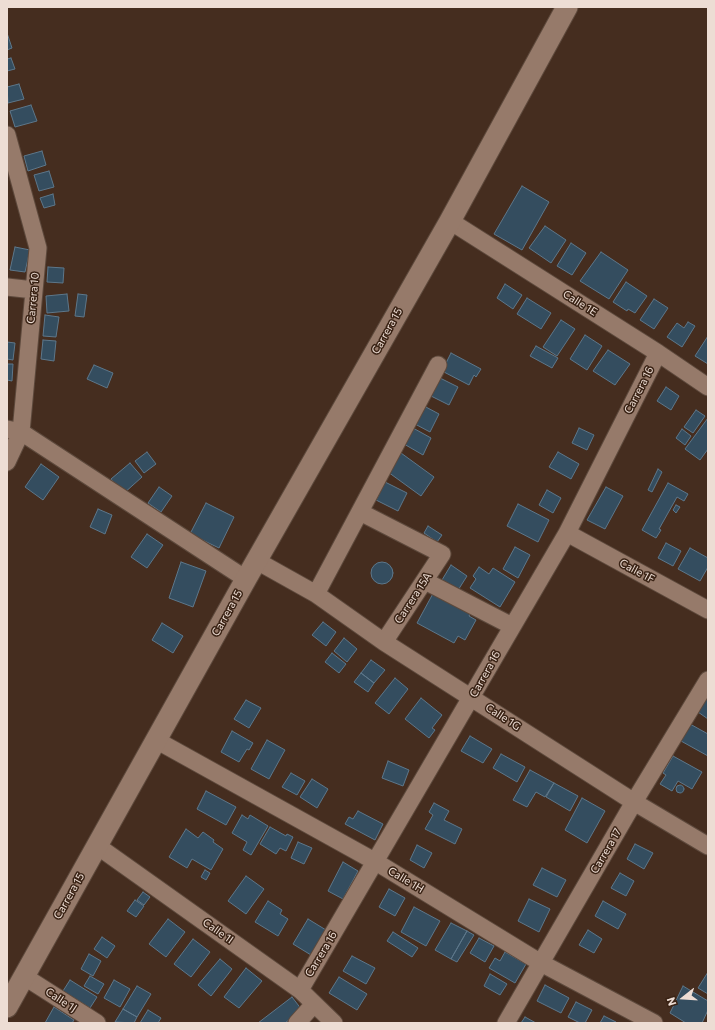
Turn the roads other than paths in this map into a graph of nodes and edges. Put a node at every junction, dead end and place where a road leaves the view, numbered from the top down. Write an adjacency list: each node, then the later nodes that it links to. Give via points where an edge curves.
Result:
1 (567, 7): 3 (street, Carrera 15)
2 (7, 135): 5 (street, Carrera 10, via 38,248)
3 (450, 221): 6 (street, Calle 1E); 13 (street, Carrera 15)
4 (7, 287): 5 (street)
5 (34, 290): 9 (street, Carrera 10)
6 (658, 353): 8 (street, Calle 1E); 12 (street, Carrera 16)
7 (438, 365): 11 (street)
8 (708, 387)
9 (14, 430): 10 (street, Carrera 10); 14 (street)
10 (7, 462)
11 (360, 512): 15 (street, Carrera 15A, via 442,554); 16 (street)
12 (567, 533): 17 (street, Calle 1F); 18 (street, Carrera 16)
13 (257, 562): 14 (street, Carrera 15); 16 (street, Calle 1G)
14 (246, 579): 22 (street, Carrera 15)
15 (425, 581): 18 (street); 19 (street, Carrera 15A)
16 (316, 594): 19 (street, Calle 1G)
17 (708, 610)
18 (512, 626): 21 (street, Carrera 16)
19 (384, 642): 21 (street, Calle 1G)
20 (708, 680): 23 (street, Carrera 17)
21 (472, 697): 23 (street, Calle 1G); 26 (street, Carrera 16)
22 (156, 740): 24 (street, Carrera 15); 26 (street, Calle 1H)
23 (634, 802): 25 (street, Calle 1G); 27 (street, Carrera 17)
24 (96, 846): 28 (street, Carrera 15); 29 (street, Calle 1I)
25 (708, 846)
26 (376, 862): 27 (street, Calle 1H); 29 (street, Carrera 16)
27 (541, 962): 35 (street, Carrera 17); 36 (street, Calle 1H)
28 (25, 977): 31 (street, Carrera 15); 32 (street, Calle 1J)
29 (300, 990): 30 (street, Calle 1I)
30 (314, 1004): 33 (street); 34 (street, Calle 1I)
31 (7, 1006)
32 (97, 1023)
33 (297, 1023)
34 (334, 1023)
35 (506, 1023)
36 (654, 1023)

